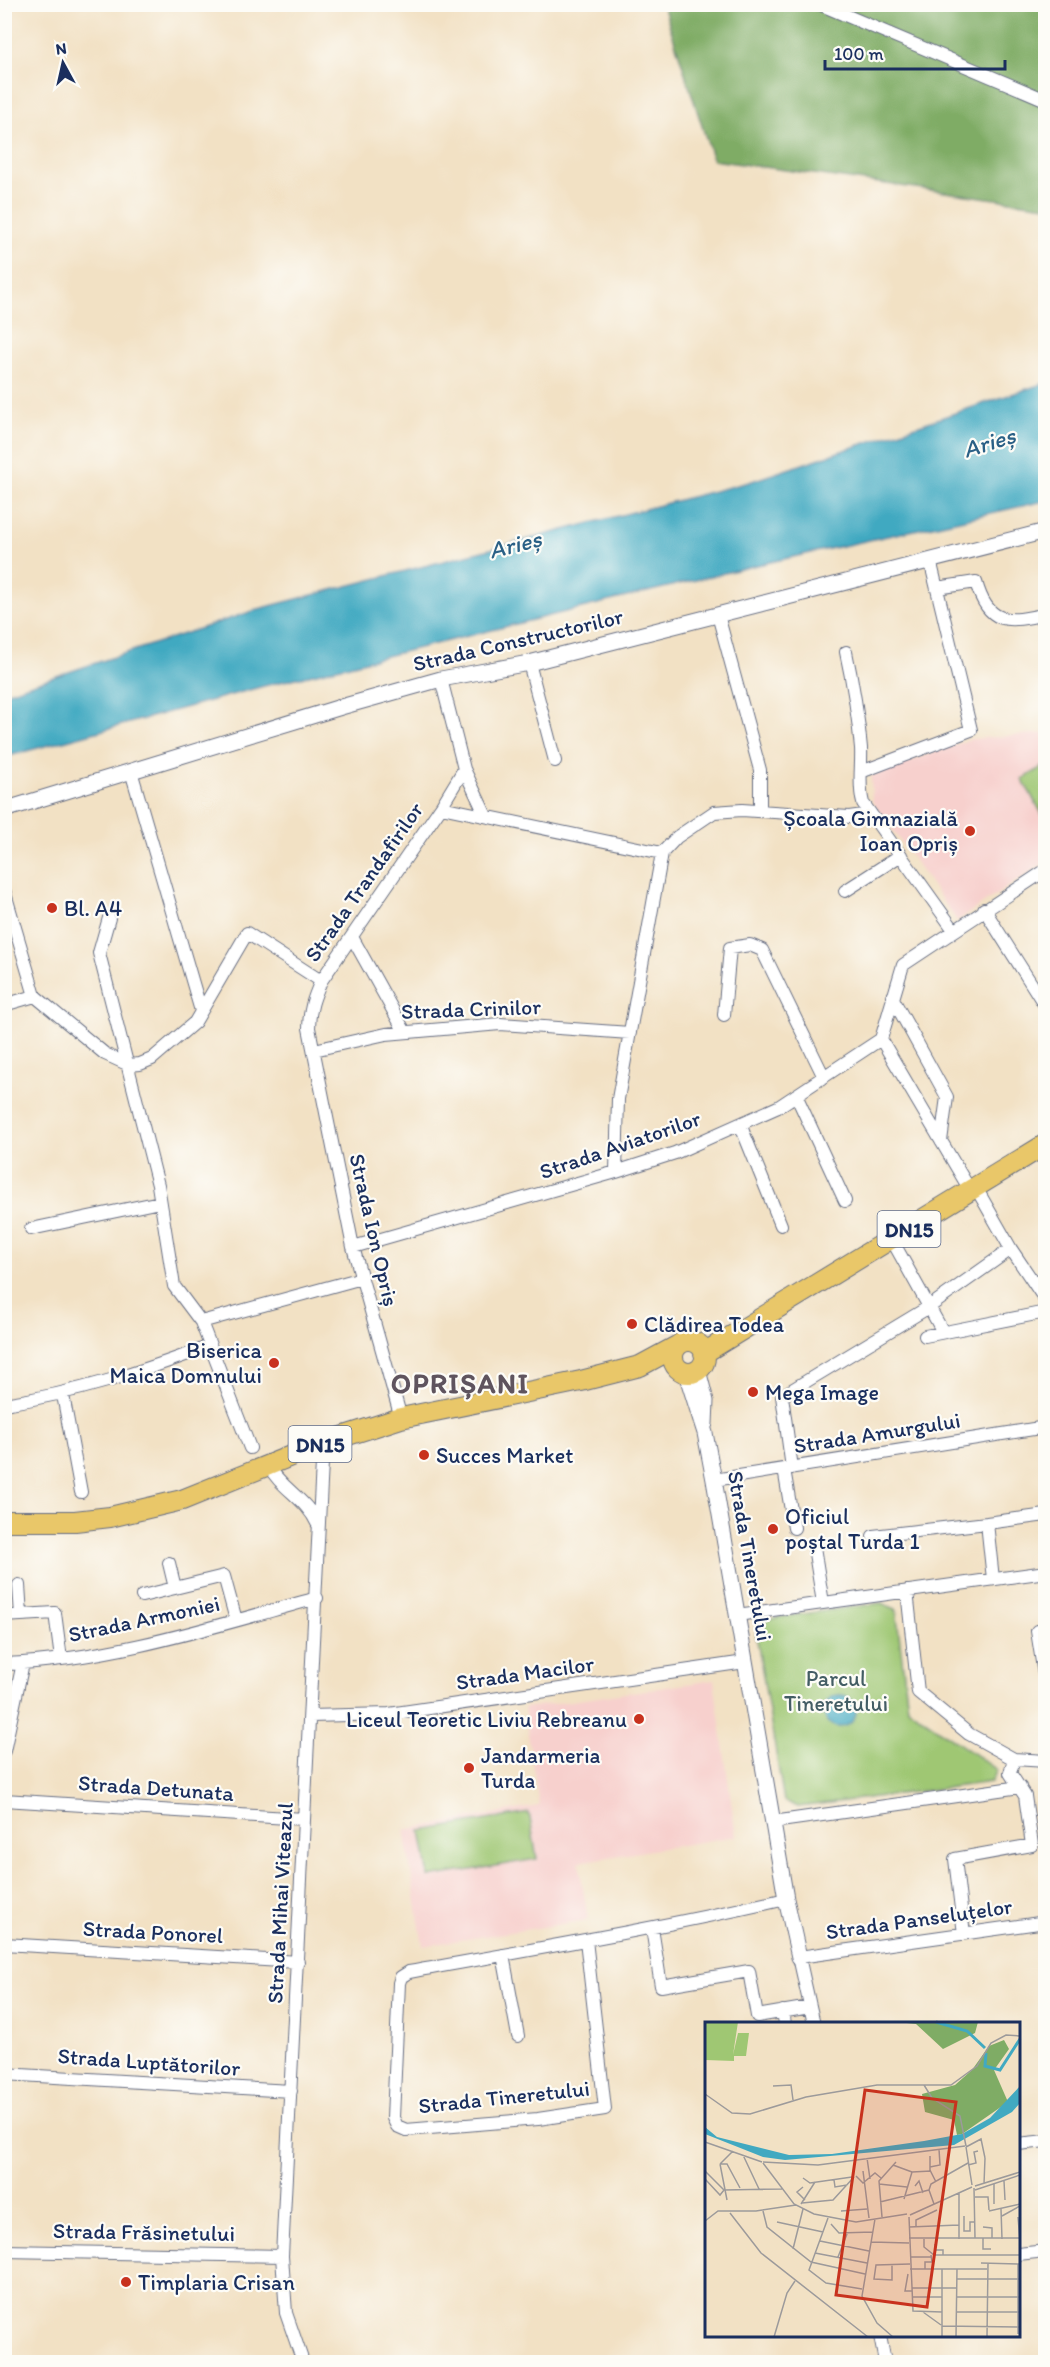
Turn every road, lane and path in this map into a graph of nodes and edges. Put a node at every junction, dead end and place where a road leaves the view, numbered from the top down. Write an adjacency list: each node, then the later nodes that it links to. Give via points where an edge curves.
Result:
1 (819, 4): 2 (street)
2 (1046, 100)
3 (1046, 531): 4 (street, Strada Constructorilor)
4 (930, 560): 5 (street); 7 (street, Strada Constructorilor)
5 (937, 588): 6 (street, via 976,582 986,607 1001,619 1015,621); 14 (street, via 971,730)
6 (1046, 614)
7 (718, 615): 9 (street, Strada Constructorilor); 17 (street, via 760,770)
8 (846, 652): 14 (street, via 858,710)
9 (529, 663): 10 (street, Strada Constructorilor); 11 (street)
10 (441, 679): 12 (street); 13 (street, Strada Constructorilor)
11 (555, 761)
12 (464, 769): 15 (street, Strada Trandafirilor); 19 (street)
13 (131, 771): 16 (street, Strada Constructorilor); 34 (street)
14 (861, 771): 18 (street, via 863,803)
15 (441, 807): 19 (street, Strada Trandafirilor); 28 (street, Strada Trandafirilor)
16 (4, 810)
17 (760, 811): 18 (street, via 849,817); 20 (street, via 714,812 690,827)
18 (871, 814): 21 (street)
19 (486, 816): 20 (street, Strada Trandafirilor)
20 (662, 853): 38 (street)
21 (901, 855): 24 (street); 27 (street)
22 (1046, 870): 25 (street)
23 (5, 891): 30 (street)
24 (845, 891)
25 (984, 909): 27 (street); 33 (street)
26 (109, 918): 41 (street, via 99,953)
27 (954, 930): 31 (street, via 903,965)
28 (352, 937): 29 (street, Strada Trandafirilor); 37 (street)
29 (321, 981): 34 (street, Strada Trandafirilor, via 247,933); 40 (street, Strada Trandafirilor, via 309,1014)
30 (35, 996): 32 (street); 41 (street, via 105,1054)
31 (892, 997): 39 (street); 45 (street, via 947,1097)
32 (10, 1004): 36 (street)
33 (1046, 1007)
34 (201, 1011): 41 (street, via 195,1022 152,1059)
35 (724, 1015): 42 (street, via 730,948 750,945 762,950)
36 (4, 1016)
37 (405, 1032): 38 (street, Strada Crinilor, via 500,1024); 40 (street, Strada Crinilor)
38 (630, 1033): 47 (street, via 618,1099)
39 (881, 1039): 42 (street, Strada Aviatorilor); 45 (street)
40 (314, 1050): 54 (street, Strada Ion Opriș)
41 (129, 1065): 50 (street)
42 (824, 1077): 43 (street, Strada Aviatorilor)
43 (796, 1095): 44 (street, Strada Aviatorilor); 49 (street)
44 (740, 1124): 47 (street, Strada Aviatorilor, via 675,1153); 51 (street)
45 (941, 1141): 48 (street)
46 (1046, 1144): 48 (main road, DN15)
47 (616, 1172): 54 (street, Strada Aviatorilor)
48 (972, 1188): 53 (main road, DN15); 55 (street)
49 (845, 1201)
50 (160, 1202): 52 (street); 60 (street, via 174,1286)
51 (781, 1225)
52 (31, 1229)
53 (892, 1240): 58 (street); 64 (main road, DN15)
54 (353, 1247): 56 (street, Strada Ion Opriș)
55 (1011, 1249): 57 (street); 58 (street)
56 (362, 1278): 60 (street); 67 (street, Strada Ion Opriș)
57 (1046, 1300)
58 (929, 1307): 61 (street); 72 (street, via 782,1396)
59 (1046, 1312): 61 (street)
60 (201, 1322): 63 (street)
61 (943, 1332): 62 (street)
62 (926, 1336)
63 (210, 1346): 65 (street); 70 (street)
64 (688, 1358): 67 (main road, DN15); 73 (street, Strada Tineretului)
65 (63, 1395): 66 (street); 74 (street)
66 (4, 1404)
67 (401, 1418): 69 (main road, DN15)
68 (1046, 1427): 72 (street, Strada Amurgului)
69 (323, 1443): 71 (main road, DN15); 78 (street, Strada Mihai Viteazul)
70 (250, 1448)
71 (268, 1465): 76 (main road, DN15, via 182,1500 110,1517); 78 (street, via 304,1502)
72 (788, 1469): 73 (street, Strada Amurgului); 79 (street)
73 (714, 1480): 91 (street, Strada Tineretului)
74 (81, 1492)
75 (1046, 1515): 77 (street)
76 (4, 1521)
77 (987, 1523): 80 (street); 84 (street)
78 (320, 1526): 89 (street, Strada Mihai Viteazul)
79 (794, 1528)
80 (873, 1536)
81 (814, 1546): 90 (street)
82 (169, 1563): 86 (street, Strada Armoniei)
83 (1046, 1572): 84 (street)
84 (993, 1579): 87 (street)
85 (19, 1584): 92 (street)
86 (175, 1588): 88 (street, Strada Armoniei); 94 (street, Strada Armoniei, via 224,1576)
87 (907, 1591): 90 (street); 103 (street, via 918,1692 969,1734)
88 (142, 1596)
89 (317, 1598): 94 (street, Strada Armoniei); 101 (street, Strada Mihai Viteazul)
90 (823, 1603): 91 (street)
91 (737, 1614): 97 (street, Strada Tineretului)
92 (21, 1615): 93 (street, Strada Armoniei); 96 (street, Strada Armoniei, via 55,1612)
93 (4, 1616)
94 (236, 1620): 96 (street, Strada Armoniei, via 176,1637)
95 (1037, 1631): 100 (street)
96 (61, 1659): 98 (street, Strada Armoniei)
97 (745, 1662): 101 (street, Strada Macilor, via 389,1714); 108 (street, Strada Tineretului)
98 (23, 1663): 99 (street, Strada Armoniei); 102 (street)
99 (4, 1664)
100 (1046, 1687)
101 (310, 1716): 107 (street, Strada Mihai Viteazul)
102 (4, 1751)
103 (1014, 1759): 104 (street); 105 (street, via 1010,1773)
104 (1046, 1761)
105 (1020, 1787): 108 (street); 112 (street, via 1025,1796 1032,1845 956,1859)
106 (4, 1800): 107 (street, Strada Detunata)
107 (304, 1819): 117 (street, Strada Mihai Viteazul)
108 (773, 1822): 109 (street, Strada Tineretului)
109 (786, 1899): 111 (street, Strada Tineretului); 116 (street, Strada Tineretului)
110 (1046, 1922): 112 (street, Strada Panseluțelor)
111 (652, 1928): 113 (street, Strada Tineretului); 119 (street, via 661,1986 749,1971 757,2016)
112 (964, 1934): 116 (street, Strada Panseluțelor)
113 (586, 1940): 115 (street, Strada Tineretului); 115 (street, Strada Tineretului, via 605,2109 406,2130 397,2126 393,2118 401,1977 409,1972)
114 (4, 1944): 117 (street, Strada Ponorel)
115 (503, 1955): 121 (street)
116 (799, 1957): 118 (street, Strada Tineretului)
117 (298, 1962): 123 (street, Strada Mihai Viteazul)
118 (810, 2007): 119 (street); 120 (street, Strada Tineretului)
119 (784, 2018)
120 (813, 2022)
121 (518, 2036)
122 (4, 2074): 123 (street, Strada Luptătorilor)
123 (291, 2091): 129 (street, Strada Mihai Viteazul)
124 (1046, 2140): 125 (street)
125 (1020, 2144)
126 (4, 2251): 129 (street, Strada Frăsinetului)
127 (1046, 2251): 128 (street)
128 (1020, 2254)
129 (282, 2256): 131 (street, Strada Mihai Viteazul, via 286,2313)
130 (880, 2337): 132 (street)
131 (303, 2362)
132 (885, 2362)

